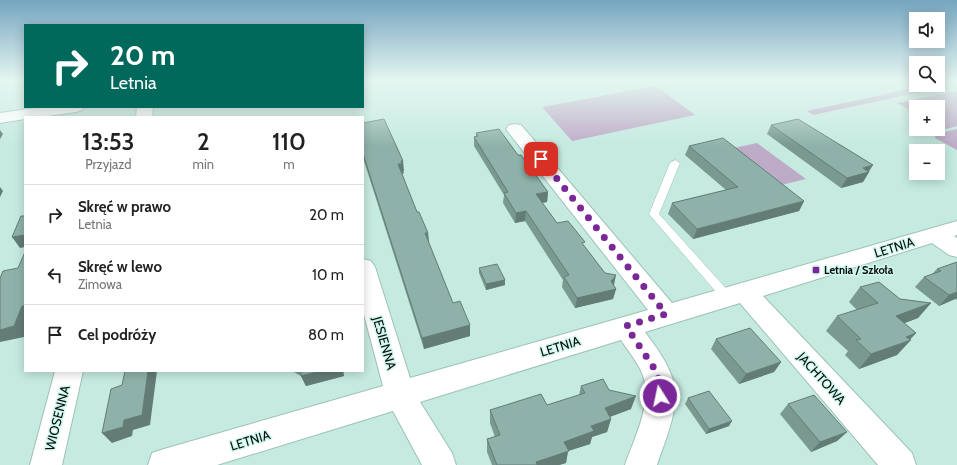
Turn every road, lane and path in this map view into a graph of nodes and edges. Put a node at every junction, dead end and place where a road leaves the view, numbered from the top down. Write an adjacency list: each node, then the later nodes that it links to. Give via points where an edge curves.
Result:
1 (69, 108): 2 (street)
2 (0, 118)
3 (515, 129): 9 (street)
4 (675, 163): 8 (lane, via 654,214)
5 (946, 231): 6 (street); 8 (street, LETNIA)
6 (957, 249)
7 (364, 270): 12 (street, JESIENNA)
8 (736, 294): 9 (street, LETNIA); 17 (street, JACHTOWA)
9 (666, 314): 10 (street, LETNIA)
10 (626, 326): 12 (street, LETNIA); 16 (street, via 654,368 660,382 658,411)
11 (69, 372): 13 (street, WIOSENNA)
12 (400, 395): 14 (street, LETNIA); 15 (street, JESIENNA)
13 (46, 465)
14 (164, 465)
15 (440, 465)
16 (641, 465)
17 (900, 465)

